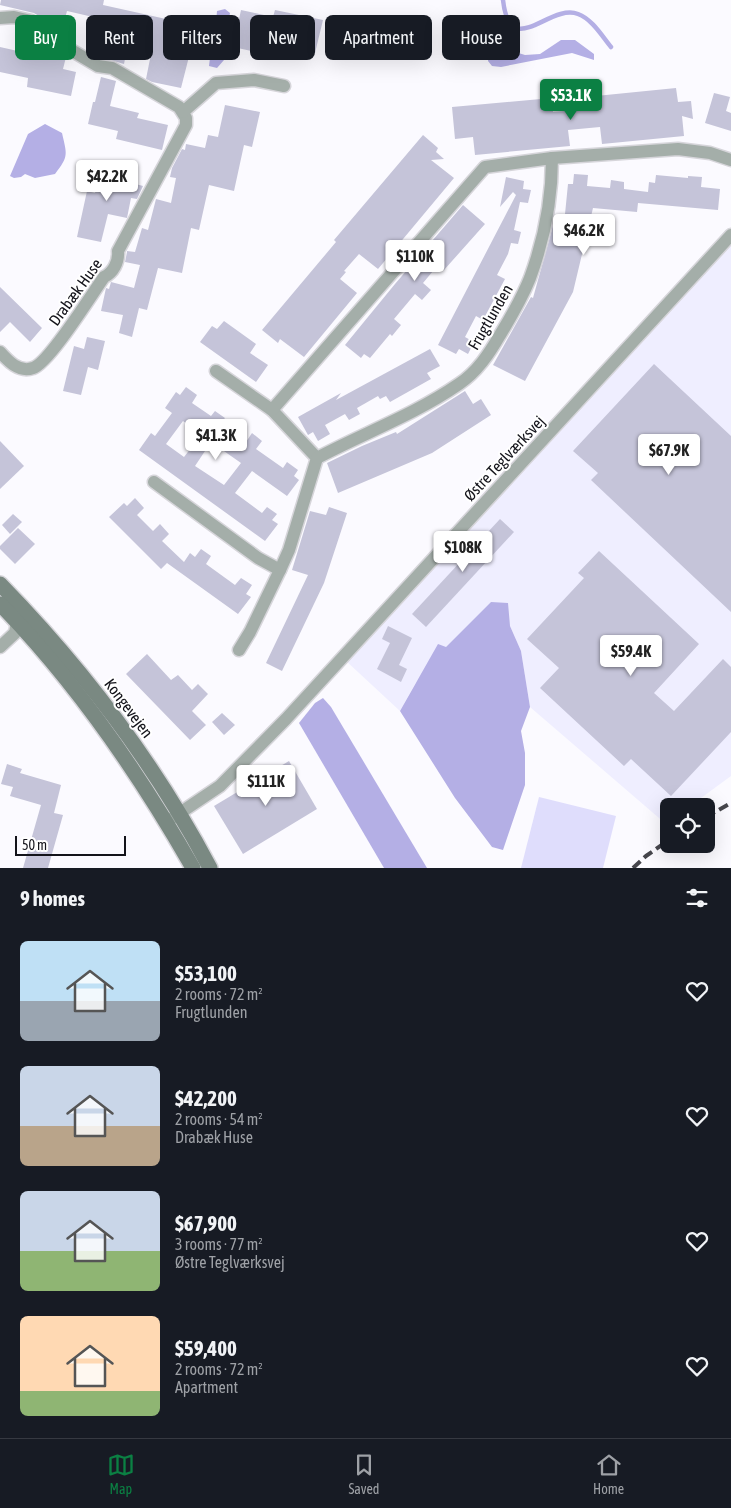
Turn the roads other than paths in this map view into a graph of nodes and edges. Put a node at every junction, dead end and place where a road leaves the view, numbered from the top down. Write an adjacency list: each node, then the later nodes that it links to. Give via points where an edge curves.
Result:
1 (0, 18): 3 (street, via 31,21 62,38 66,47 74,52 98,66 112,68)
2 (284, 86): 3 (street, via 254,80 216,83)
3 (183, 112): 7 (street, Drabæk Huse, via 186,125 118,252 119,259 69,329 45,360 33,368 22,369 10,363)
4 (552, 158): 5 (street, via 678,149 710,153); 9 (street, via 485,167); 10 (street, Frugtlunden, via 552,187 530,278 485,360 460,384 443,394)
5 (731, 160)
6 (731, 235): 18 (street, Østre Teglværksvej, via 286,719 220,786)
7 (0, 352)
8 (216, 371): 9 (street)
9 (272, 410): 10 (street)
10 (317, 458): 12 (street)
11 (154, 482): 12 (street, via 258,558)
12 (280, 570): 17 (street)
13 (0, 584): 18 (main road, Kongevejen, via 118,721 156,775)
14 (0, 604): 15 (main road, Kongevejen)
15 (17, 622): 16 (street, via 15,633); 18 (main road, Kongevejen, via 76,690)
16 (0, 647)
17 (238, 650)
18 (173, 818): 19 (main road, Kongevejen); 20 (main road, Kongevejen)
19 (193, 868)
20 (210, 868)

